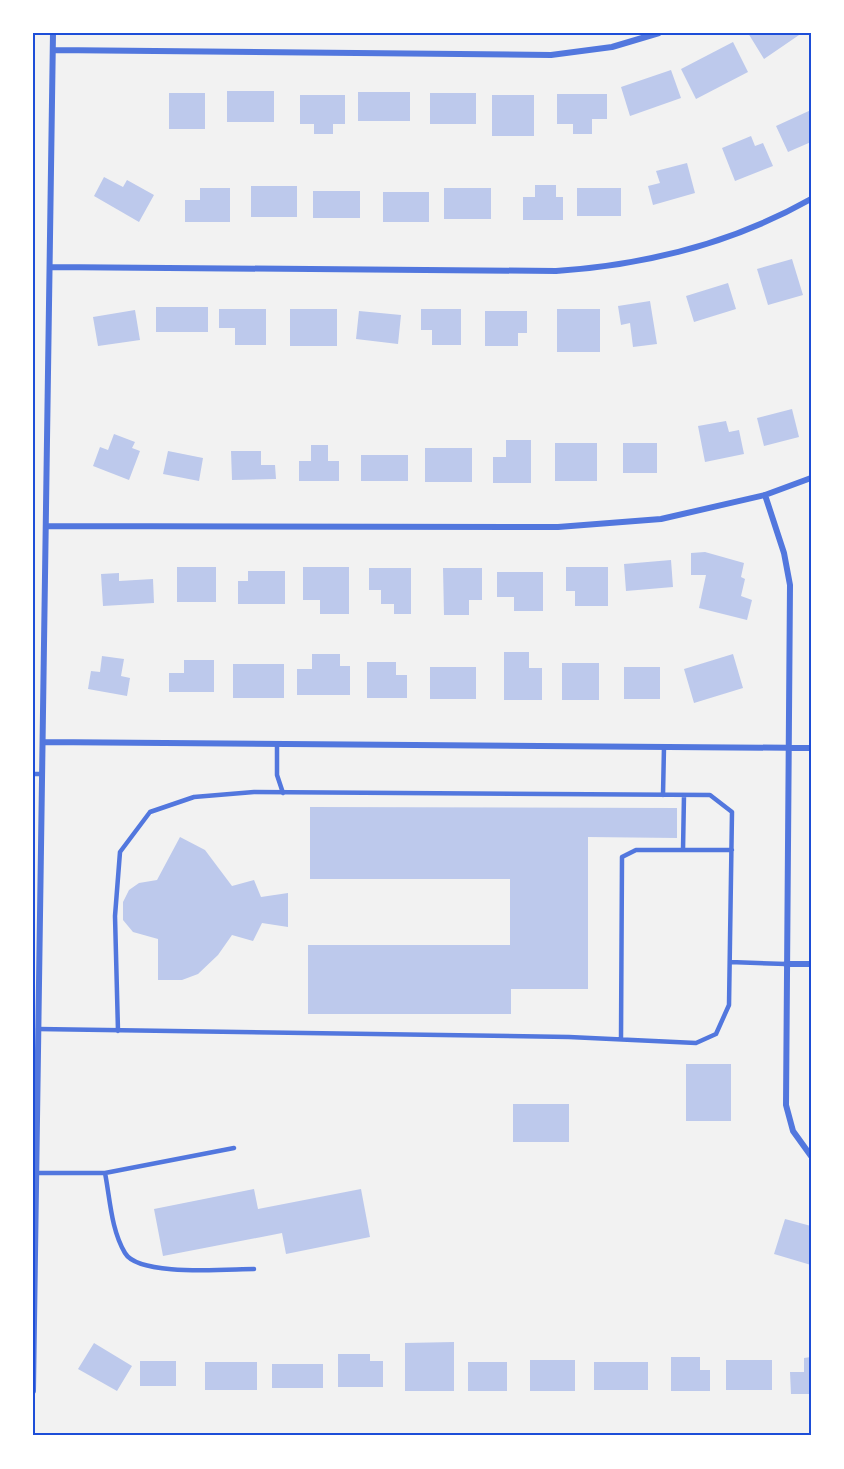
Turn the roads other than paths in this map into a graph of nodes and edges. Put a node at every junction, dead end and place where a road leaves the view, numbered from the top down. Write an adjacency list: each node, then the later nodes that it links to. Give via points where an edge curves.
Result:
1 (53, 33): 3 (street)
2 (659, 33): 3 (street, via 612,47 551,55)
3 (53, 50): 5 (street)
4 (811, 199): 5 (street, via 773,219 698,248 594,269)
5 (50, 267): 8 (street)
6 (811, 478): 7 (street)
7 (765, 495): 8 (street, via 661,519 558,527); 12 (street, via 790,585)
8 (46, 526): 9 (street)
9 (43, 742): 10 (street); 15 (street)
10 (277, 744): 11 (street); 16 (lane, via 277,775)
11 (664, 747): 12 (street); 17 (lane)
12 (787, 748): 13 (street); 22 (street)
13 (811, 748)
14 (33, 774): 15 (lane)
15 (42, 774): 24 (street)
16 (284, 793): 17 (lane); 25 (lane, via 194,797 150,812 120,852 115,916)
17 (663, 795): 18 (lane)
18 (684, 795): 19 (lane); 20 (lane, via 710,795 732,812)
19 (683, 850): 20 (lane); 26 (lane, via 636,850 622,857)
20 (732, 850): 21 (lane)
21 (730, 962): 22 (lane); 26 (lane, via 729,1005 716,1034 696,1042)
22 (786, 964): 23 (street); 28 (street, via 786,1105 793,1131)
23 (811, 964)
24 (38, 1029): 25 (lane); 29 (street)
25 (118, 1030): 26 (lane)
26 (621, 1039)
27 (234, 1148): 30 (lane)
28 (811, 1156)
29 (36, 1173): 30 (lane); 31 (street)
30 (105, 1173): 32 (lane, via 116,1234 125,1255 140,1266)
31 (34, 1259): 33 (street)
32 (254, 1269)
33 (33, 1391)

